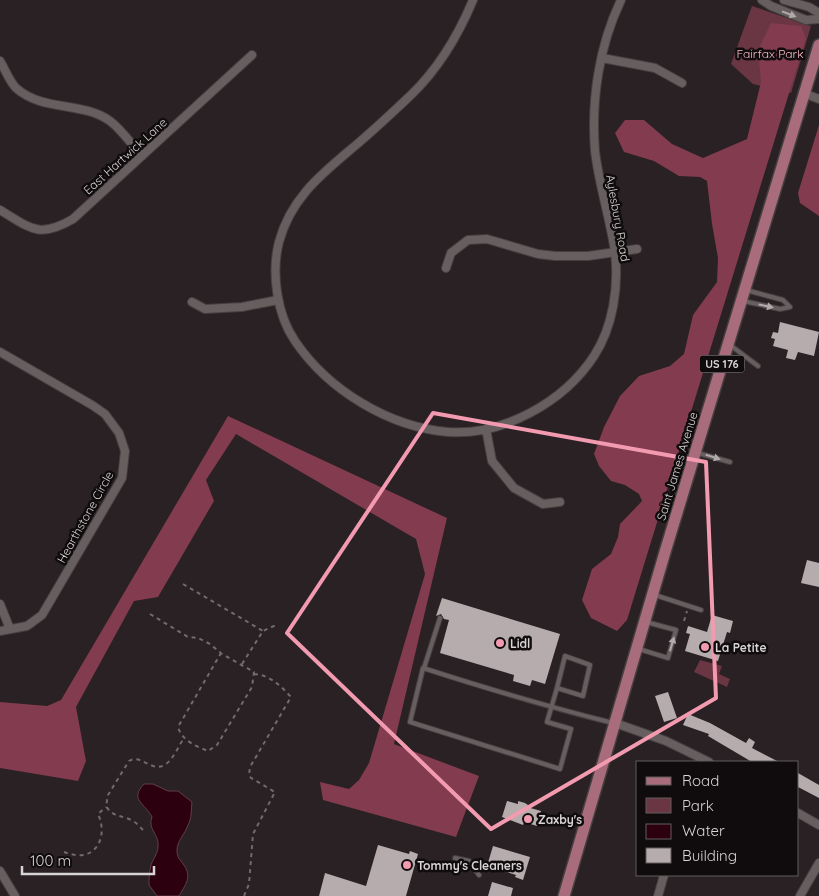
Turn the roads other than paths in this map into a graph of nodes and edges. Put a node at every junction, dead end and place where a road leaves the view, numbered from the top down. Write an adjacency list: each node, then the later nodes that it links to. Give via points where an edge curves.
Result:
1 (473, 0): 20 (street, Aylesbury Road, via 458,34 413,93 322,174 294,206 279,243 276,267)
2 (621, 0): 9 (street, Aylesbury Road)
3 (762, 0): 6 (street, one-way to 6, via 806,20)
4 (784, 0): 5 (street)
5 (819, 13)
6 (819, 19)
7 (819, 45): 12 (main road, Saint James Avenue / US 176)
8 (252, 55): 14 (street, East Hartwick Lane)
9 (602, 58): 11 (street, via 655,68); 17 (street, Aylesbury Road, via 594,115 596,152)
10 (0, 61): 14 (street, via 14,86 26,96 38,102 91,112 110,122)
11 (682, 83)
12 (803, 93): 13 (street); 19 (main road, Saint James Avenue / US 176)
13 (819, 99)
14 (142, 156): 15 (street, East Hartwick Lane, via 73,219 59,227 33,229)
15 (0, 210)
16 (636, 249): 17 (street)
17 (615, 252): 18 (street, via 555,256 487,239 468,240 451,253); 25 (street, Aylesbury Road, via 616,276 608,330 594,357 568,388 532,413)
18 (446, 268)
19 (743, 295): 19 (lane, one-way to 19, via 780,309 790,307 783,300); 22 (main road, Saint James Avenue / US 176)
20 (278, 300): 21 (street, via 242,307 205,309); 25 (street, Aylesbury Road, via 294,340 312,362 332,381 378,412 414,427 450,432)
21 (192, 302)
22 (728, 343): 24 (lane); 26 (main road, Saint James Avenue / US 176)
23 (0, 352): 34 (street, Hearthstone Circle, via 105,414 119,433 125,451 122,478 42,615 27,626)
24 (758, 366)
25 (486, 430): 28 (street, via 492,461 514,488 543,504)
26 (696, 452): 27 (lane, one-way to 27); 29 (main road, Saint James Avenue / US 176)
27 (730, 462)
28 (560, 502)
29 (653, 595): 31 (lane); 33 (main road, Saint James Avenue / US 176)
30 (0, 604): 34 (street)
31 (701, 610)
32 (440, 618): 37 (lane)
33 (645, 621): 36 (main road, Saint James Avenue / US 176); 36 (lane, one-way to 33, via 668,658 676,630)
34 (10, 629): 35 (street, Hearthstone Circle)
35 (0, 631)
36 (637, 649): 40 (main road, Saint James Avenue / US 176)
37 (424, 668): 39 (lane); 39 (lane, via 410,722 560,769 571,729 547,722)
38 (557, 688): 38 (lane, via 583,696 590,665 565,656); 39 (lane)
39 (551, 706): 40 (lane)
40 (615, 723): 41 (street, via 666,741); 50 (main road, Saint James Avenue / US 176)
41 (705, 761)
42 (799, 814): 43 (street)
43 (819, 826)
44 (455, 858): 47 (lane, via 469,861)
45 (819, 863): 52 (street)
46 (0, 871): 49 (street)
47 (479, 875)
48 (664, 876): 51 (street)
49 (15, 896)
50 (564, 896)
51 (658, 896)
52 (800, 896)

